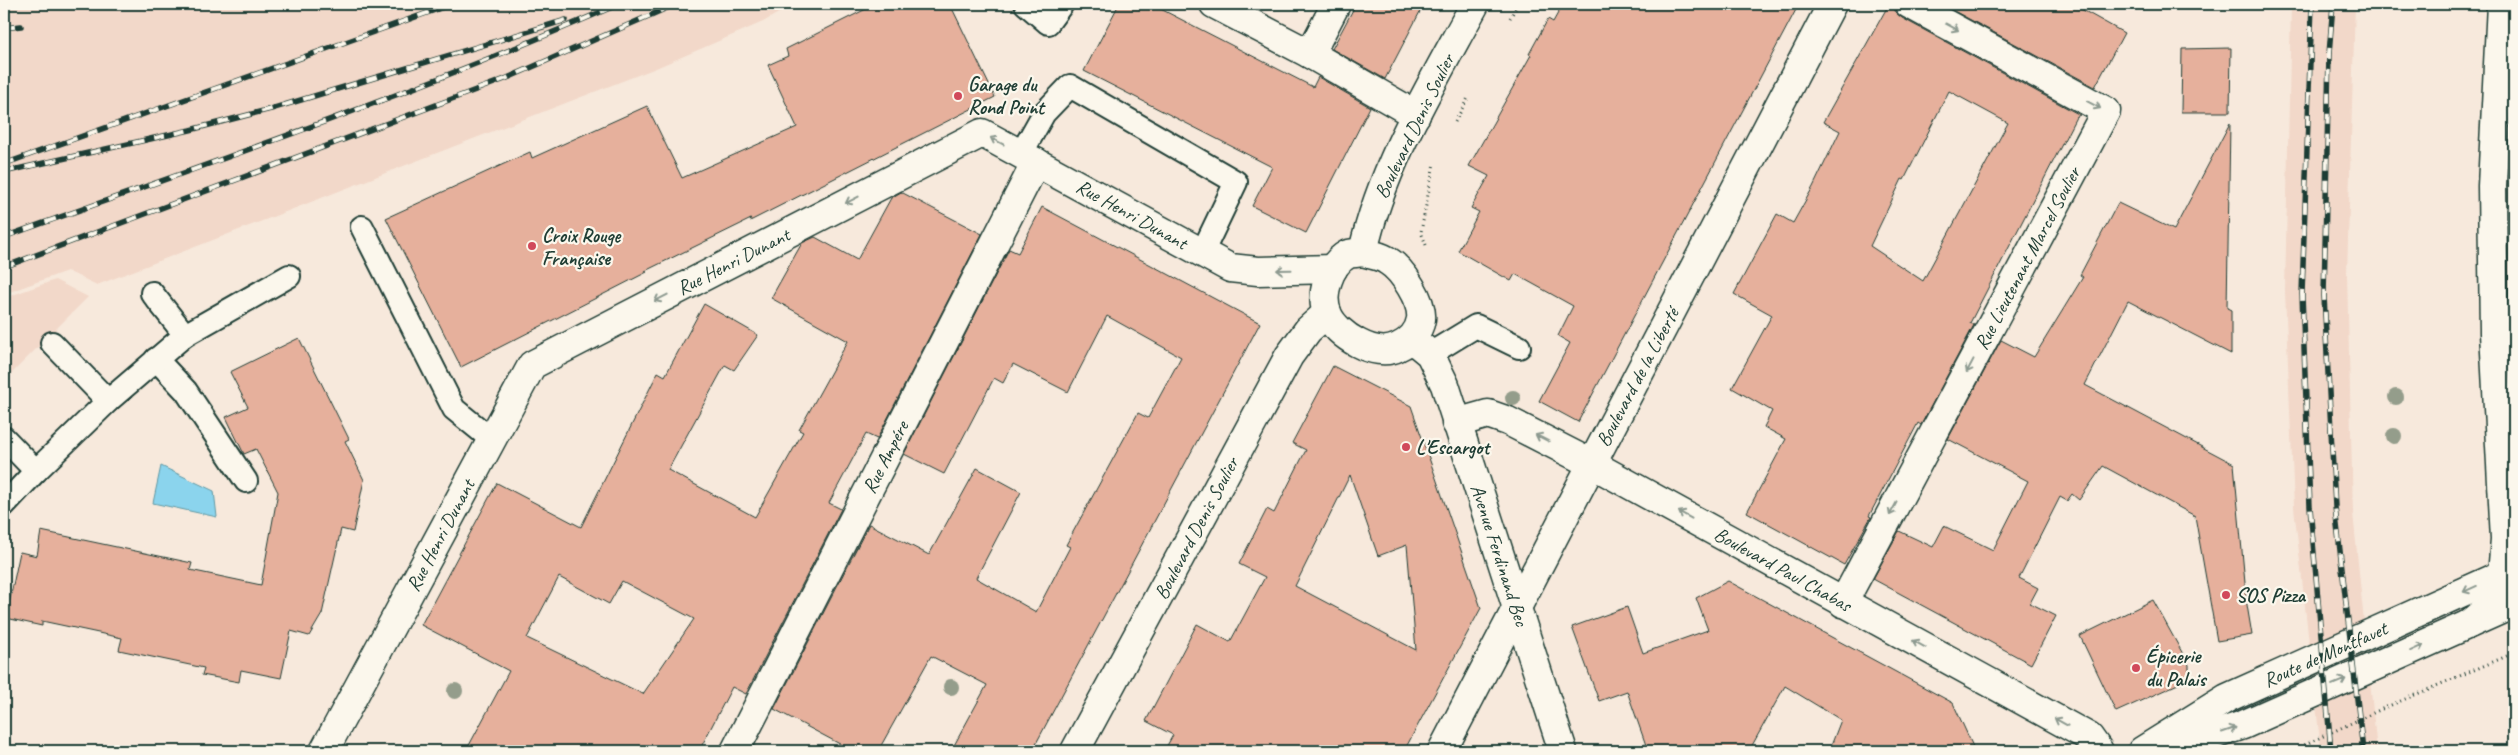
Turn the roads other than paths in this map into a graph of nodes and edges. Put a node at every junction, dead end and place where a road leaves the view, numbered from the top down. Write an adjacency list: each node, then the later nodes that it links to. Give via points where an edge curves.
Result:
1 (1026, 4): 2 (lane, via 1048,23)
2 (1062, 4)
3 (1214, 4): 9 (street)
4 (1336, 4): 9 (street)
5 (1474, 4): 10 (street, Boulevard Denis Soulier)
6 (1832, 4): 28 (street, Boulevard de la Liberté)
7 (1909, 4): 34 (street, Rue Lieutenant Marcel Soulier, one-way to 34, via 2106,111)
8 (2501, 4): 32 (street, via 2492,186 2494,333)
9 (1310, 54): 10 (street)
10 (1416, 115): 13 (street, Boulevard Denis Soulier, via 1371,216)
11 (1028, 158): 14 (street, Rue Henri Dunant); 14 (lane, via 1044,113 1070,86 1236,182); 27 (street, Rue Henri Dunant, one-way to 27, via 982,133 532,365); 39 (street, Rue Ampére)
12 (362, 227): 27 (lane, via 454,409)
13 (1363, 252): 15 (street, via 1348,254); 21 (street, via 1388,261 1416,296 1421,319)
14 (1202, 253): 15 (street, Rue Henri Dunant, one-way to 14, via 1258,271 1230,268)
15 (1333, 269): 18 (street, via 1324,293)
16 (289, 276): 19 (lane)
17 (152, 293): 19 (lane)
18 (1327, 313): 21 (street, via 1336,328 1372,349); 40 (street, Boulevard Denis Soulier, via 1308,330 1289,356)
19 (185, 335): 23 (lane)
20 (52, 343): 24 (lane)
21 (1421, 347): 22 (lane, via 1476,326); 25 (street, Avenue Ferdinand Bec, via 1445,385)
22 (1520, 348)
23 (156, 360): 24 (lane); 30 (lane, via 186,391)
24 (108, 401): 29 (lane)
25 (1456, 423): 28 (street, Boulevard Paul Chabas, one-way to 25, via 1488,414); 36 (street, Avenue Ferdinand Bec)
26 (4, 438): 29 (lane)
27 (492, 439): 38 (street, Rue Henri Dunant)
28 (1592, 464): 34 (street, Boulevard Paul Chabas, one-way to 28); 36 (street, Boulevard de la Liberté)
29 (36, 471): 31 (lane)
30 (246, 481)
31 (4, 505)
32 (2509, 520): 33 (street, via 2505,539)
33 (2508, 572): 37 (street, via 2488,607); 44 (street, Route de Montfavet, one-way to 44, via 2227,698)
34 (1844, 602): 43 (street, Boulevard Paul Chabas, one-way to 34, via 2089,737)
35 (2514, 604): 37 (street, Route de Montfavet)
36 (1517, 608): 41 (street, Boulevard de la Liberté); 42 (street, Avenue Ferdinand Bec)
37 (2469, 624): 45 (street, Route de Montfavet, one-way to 37, via 2243,725)
38 (324, 751)
39 (735, 751)
40 (1075, 751)
41 (1442, 751)
42 (1563, 751)
43 (2099, 751)
44 (2142, 751)
45 (2166, 751)

